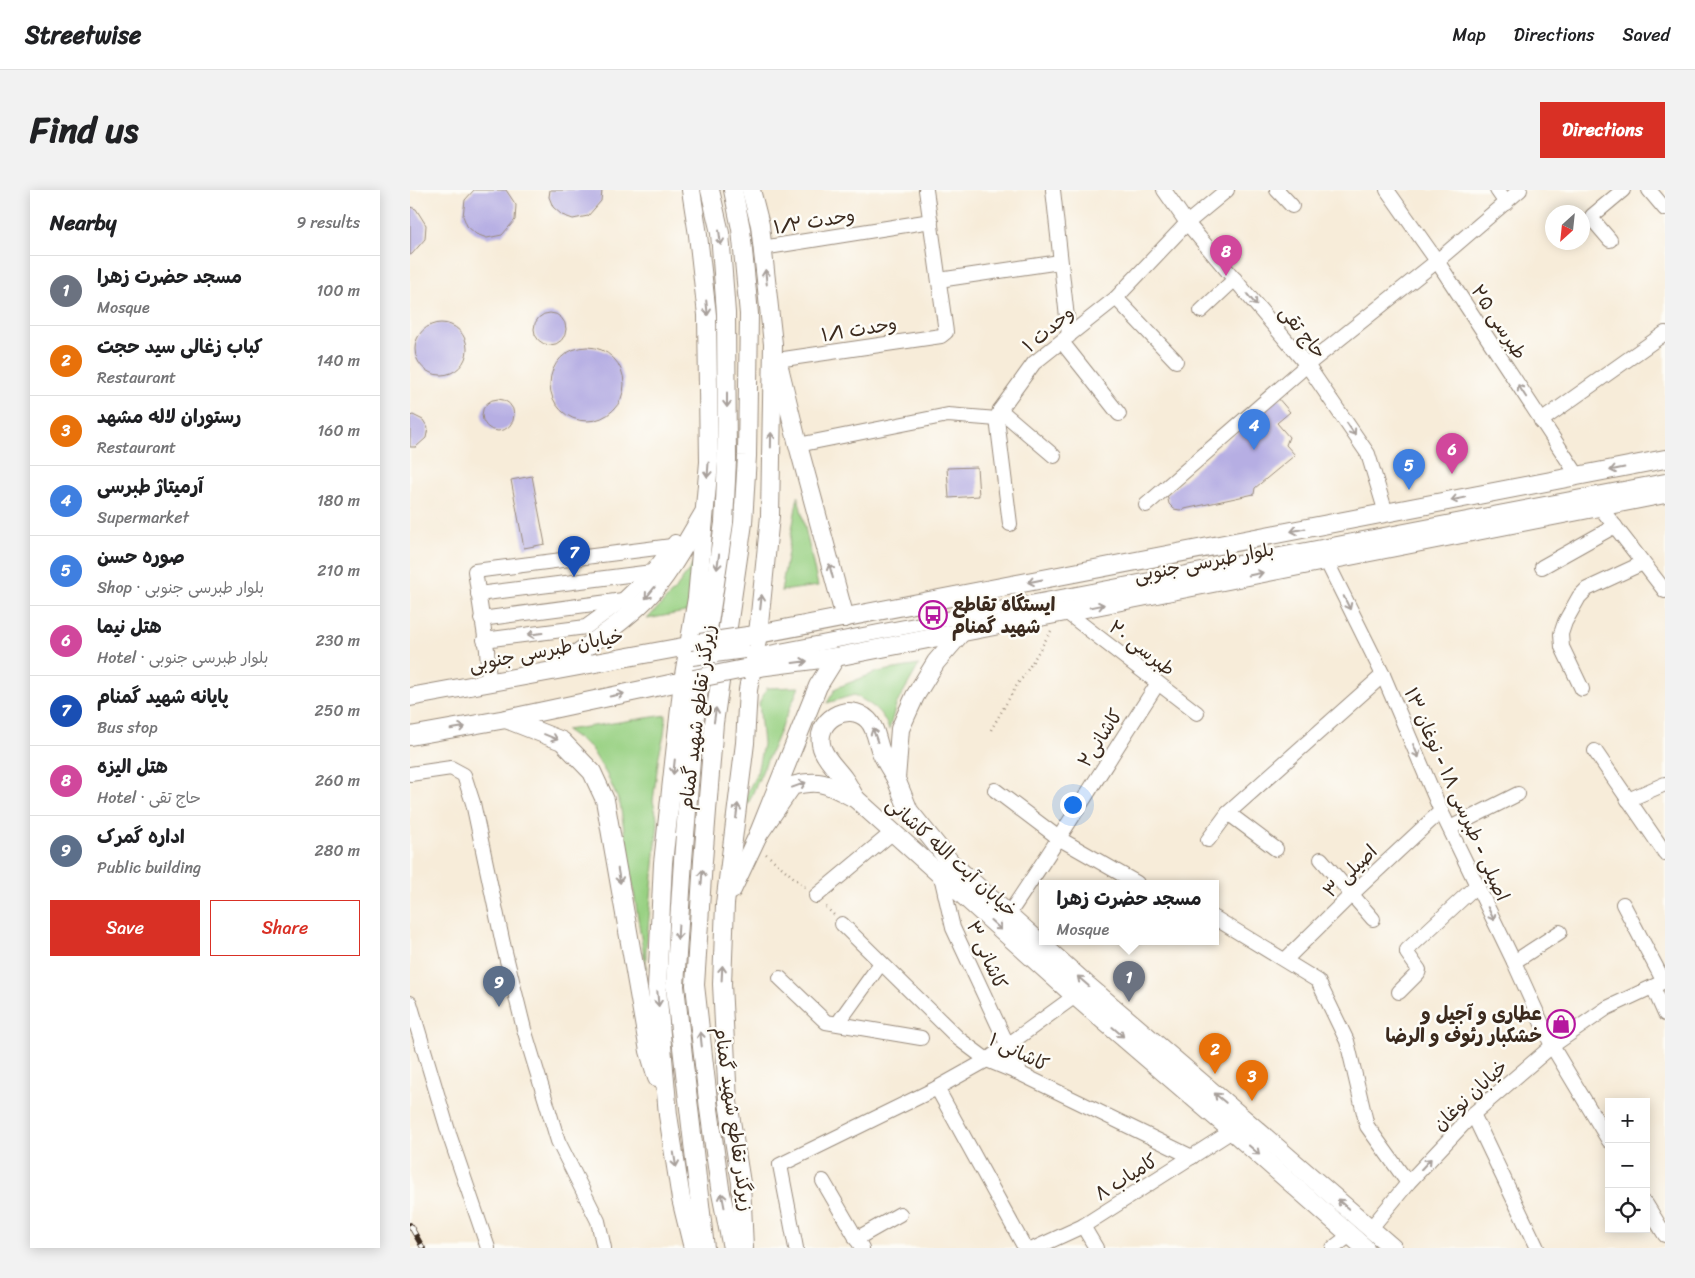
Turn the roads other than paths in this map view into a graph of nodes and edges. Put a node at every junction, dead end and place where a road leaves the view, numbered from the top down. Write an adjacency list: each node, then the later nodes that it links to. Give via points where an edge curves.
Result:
1 (691, 190): 45 (main road, one-way to 45, via 708,315)
2 (710, 190): 139 (main road, زیرگذر تقاطع شهید گمنام, one-way to 139, via 720,233 726,313 727,460 724,523 694,723 675,986)
3 (733, 190): 140 (main road, زیرگذر تقاطع شهید گمنام, one-way to 3, via 710,1119 695,985 714,724 743,523 747,456 748,314 741,229)
4 (751, 190): 21 (main road)
5 (926, 190): 18 (street)
6 (1053, 190): 23 (street)
7 (1164, 190): 19 (street, حاج تقی)
8 (1227, 190): 19 (street, وحدت ۱)
9 (1277, 190): 17 (street)
10 (1387, 190): 22 (street, طبرسی ۲۵)
11 (1497, 190): 15 (street)
12 (1520, 190): 15 (street)
13 (1622, 190): 20 (street, via 1592,216)
14 (1649, 190): 16 (street)
15 (1506, 203): 22 (street)
16 (1664, 205)
17 (1292, 206)
18 (930, 221): 21 (street, وحدت ۱/۲); 25 (street)
19 (1187, 223): 24 (street, حاج تقی); 26 (street, وحدت ۱)
20 (1610, 240)
21 (762, 248): 30 (main road, one-way to 21)
22 (1437, 261): 32 (street); 35 (street, طبرسی ۲۵, one-way to 22)
23 (1060, 262): 25 (street); 29 (street)
24 (1235, 279): 27 (street); 32 (street, حاج تقی, one-way to 32)
25 (939, 280): 30 (street, وحدت ۱/۱, via 946,332 941,336)
26 (1116, 298): 29 (street, وحدت ۱); 31 (street)
27 (1201, 311)
28 (1665, 333): 35 (street)
29 (1065, 339): 33 (street); 34 (street, وحدت ۱, via 1034,363)
30 (775, 352): 36 (main road); 62 (main road, one-way to 30, via 770,516)
31 (1176, 361)
32 (1307, 364): 43 (street); 46 (street, حاج تقی, one-way to 46, via 1368,454)
33 (1119, 414)
34 (998, 415): 36 (street, via 948,414); 37 (street); 47 (street)
35 (1541, 421): 40 (street, طبرسی ۲۵)
36 (798, 445): 59 (main road, one-way to 36)
37 (1054, 456)
38 (1665, 459): 40 (main road, بلوار طبرسی جنوبی, one-way to 40)
39 (1665, 474): 62 (street)
40 (1578, 476): 46 (main road, بلوار طبرسی جنوبی, one-way to 46)
41 (1665, 482): 62 (street)
42 (1665, 494): 44 (main road, بلوار طبرسی جنوبی)
43 (1146, 505)
44 (1600, 506): 48 (street); 50 (main road, بلوار طبرسی جنوبی)
45 (706, 509): 49 (street); 64 (main road); 65 (main road, one-way to 65, via 676,560 646,599)
46 (1386, 513): 59 (main road, بلوار طبرسی جنوبی, one-way to 59)
47 (1010, 524)
48 (1615, 526): 51 (street); 52 (street)
49 (672, 546): 53 (street); 55 (street, via 475,571)
50 (1326, 560): 57 (main road, بلوار طبرسی جنوبی, one-way to 50); 66 (street, اصیلی - طبرسی ۱۸ - نوغان ۱۳, one-way to 66)
51 (1643, 563): 54 (street); 69 (street, via 1587,589 1565,622 1561,634 1562,647)
52 (1542, 567)
53 (652, 572): 55 (street); 56 (street)
54 (1665, 591)
55 (478, 594): 58 (street)
56 (623, 600): 58 (street); 61 (street, one-way to 61, via 586,627)
57 (1058, 613): 60 (main road, بلوار طبرسی جنوبی); 68 (street, طبرسی ۲۰)
58 (482, 618): 61 (street)
59 (845, 618): 62 (main road, بلوار طبرسی جنوبی)
60 (962, 632): 63 (main road, بلوار طبرسی جنوبی); 76 (main road, خیابان آیت الله کاشانی, via 936,662 914,696 900,729)
61 (484, 640): 67 (street)
62 (750, 653): 63 (main road, بلوار طبرسی جنوبی, one-way to 63); 64 (main road, bridge); 64 (main road, bridge); 97 (main road, one-way to 62, via 745,743)
63 (836, 658): 86 (main road, via 818,686)
64 (690, 662): 65 (main road, خیابان طبرسی جنوبی); 72 (main road, one-way to 64); 123 (main road, one-way to 123, via 664,863 657,988)
65 (553, 671): 67 (main road, خیابان طبرسی جنوبی)
66 (1383, 675): 82 (street, اصیلی - طبرسی ۱۸ - نوغان ۱۳, one-way to 82); 83 (street)
67 (489, 683): 70 (main road, خیابان طبرسی جنوبی)
68 (1158, 683): 71 (street, طبرسی ۲۰); 87 (street, کاشانی۲)
69 (1582, 689)
70 (410, 697)
71 (1196, 713)
72 (506, 719): 73 (main road, one-way to 72); 123 (main road, one-way to 123, via 562,741 592,772 605,800 649,1051)
73 (410, 736)
74 (1595, 752): 81 (street)
75 (410, 774): 137 (street, via 451,768 464,774 524,1029 558,1141 598,1221)
76 (896, 779): 80 (main road, one-way to 80, via 873,726 860,714 842,712 827,721 821,746); 99 (main road, خیابان آیت الله کاشانی, via 909,811 951,863)
77 (1665, 784): 81 (street)
78 (995, 790): 87 (street)
79 (1518, 794): 84 (street)
80 (856, 799): 85 (main road, خیابان آیت الله کاشانی); 86 (main road, خیابان آیت الله کاشانی, one-way to 80, via 792,786 810,782 826,784)
81 (1628, 800): 90 (street)
82 (1441, 811): 84 (street, اصیلی - طبرسی ۱۸ - نوغان ۱۳); 95 (street, اصیلی ۳)
83 (1228, 812): 88 (street); 89 (street)
84 (1450, 828): 94 (street, اصیلی - طبرسی ۱۸ - نوغان ۱۳)
85 (893, 832): 92 (main road, خیابان آیت الله کاشانی); 96 (street)
86 (756, 839): 97 (main road)
87 (1060, 839): 93 (street); 99 (street, کاشانی۲)
88 (1208, 840)
89 (1276, 849)
90 (1665, 853)
91 (1321, 858): 95 (street)
92 (940, 876): 112 (main road, خیابان آیت الله کاشانی, one-way to 112); 117 (street, کاشانی ۳, via 953,928)
93 (1132, 880)
94 (1477, 885): 107 (street, اصیلی - طبرسی ۱۸ - نوغان ۱۳, one-way to 107); 111 (street, via 1409,947 1407,953 1419,970)
95 (1352, 894): 100 (street); 106 (street, اصیلی ۳)
96 (816, 896)
97 (725, 904): 141 (main road, one-way to 97, via 741,1183 728,1102 722,984)
98 (1623, 904): 110 (street)
99 (1008, 915): 104 (main road, خیابان آیت الله کاشانی, one-way to 99)
100 (1374, 918)
101 (1219, 920): 106 (street)
102 (842, 924): 108 (street, کاشانی ۱)
103 (1560, 932): 107 (street)
104 (1039, 942)
105 (1042, 945): 132 (main road, خیابان آیت الله کاشانی, one-way to 105)
106 (1285, 960): 128 (street, via 1318,981 1347,1041 1367,1126)
107 (1514, 962): 118 (street, اصیلی - طبرسی ۱۸ - نوغان ۱۳)
108 (881, 963): 115 (street); 119 (street, کاشانی ۱, via 959,1038)
109 (780, 978): 115 (street, via 826,1022)
110 (1660, 984): 114 (street); 118 (street, خیابان نوغان, via 1607,1008)
111 (1399, 992)
112 (1075, 996): 117 (street); 124 (main road, خیابان آیت الله کاشانی, one-way to 124)
113 (410, 1003): 136 (street, via 449,1134)
114 (1665, 1014)
115 (838, 1023): 116 (street)
116 (921, 1038)
117 (1008, 1046): 119 (street); 120 (street, کاشانی ۳)
118 (1552, 1046): 122 (street, خیابان نوغان); 125 (street, اصیلی - طبرسی ۱۸ - نوغان ۱۳)
119 (987, 1060): 120 (street, کاشانی ۱); 121 (street)
120 (1021, 1074): 126 (street, کاشانی ۱)
121 (937, 1088): 142 (street, via 780,1165); 143 (street)
122 (1473, 1114): 128 (street, خیابان نوغان, one-way to 122); 149 (street)
123 (668, 1116): 138 (main road, one-way to 138, via 681,1199)
124 (1232, 1131): 126 (street, کامیاب ۸); 133 (main road, خیابان آیت الله کاشانی, one-way to 133)
125 (1605, 1134)
126 (1192, 1157): 131 (street, کامیاب ۸)
127 (824, 1181): 135 (street)
128 (1408, 1183): 132 (street, خیابان نوغان)
129 (1650, 1211): 134 (street)
130 (900, 1214): 135 (street)
131 (1083, 1226): 144 (street, کامیاب ۸); 145 (street)
132 (1371, 1228): 148 (main road, خیابان آیت الله کاشانی)
133 (1350, 1235): 146 (street); 147 (main road, خیابان آیت الله کاشانی)
134 (1665, 1235)
135 (859, 1243)
136 (488, 1248)
137 (604, 1248)
138 (693, 1248)
139 (705, 1248)
140 (732, 1248)
141 (744, 1248)
142 (796, 1248)
143 (1025, 1248)
144 (1035, 1248)
145 (1096, 1248)
146 (1333, 1248)
147 (1365, 1248)
148 (1393, 1248)
149 (1536, 1248)

